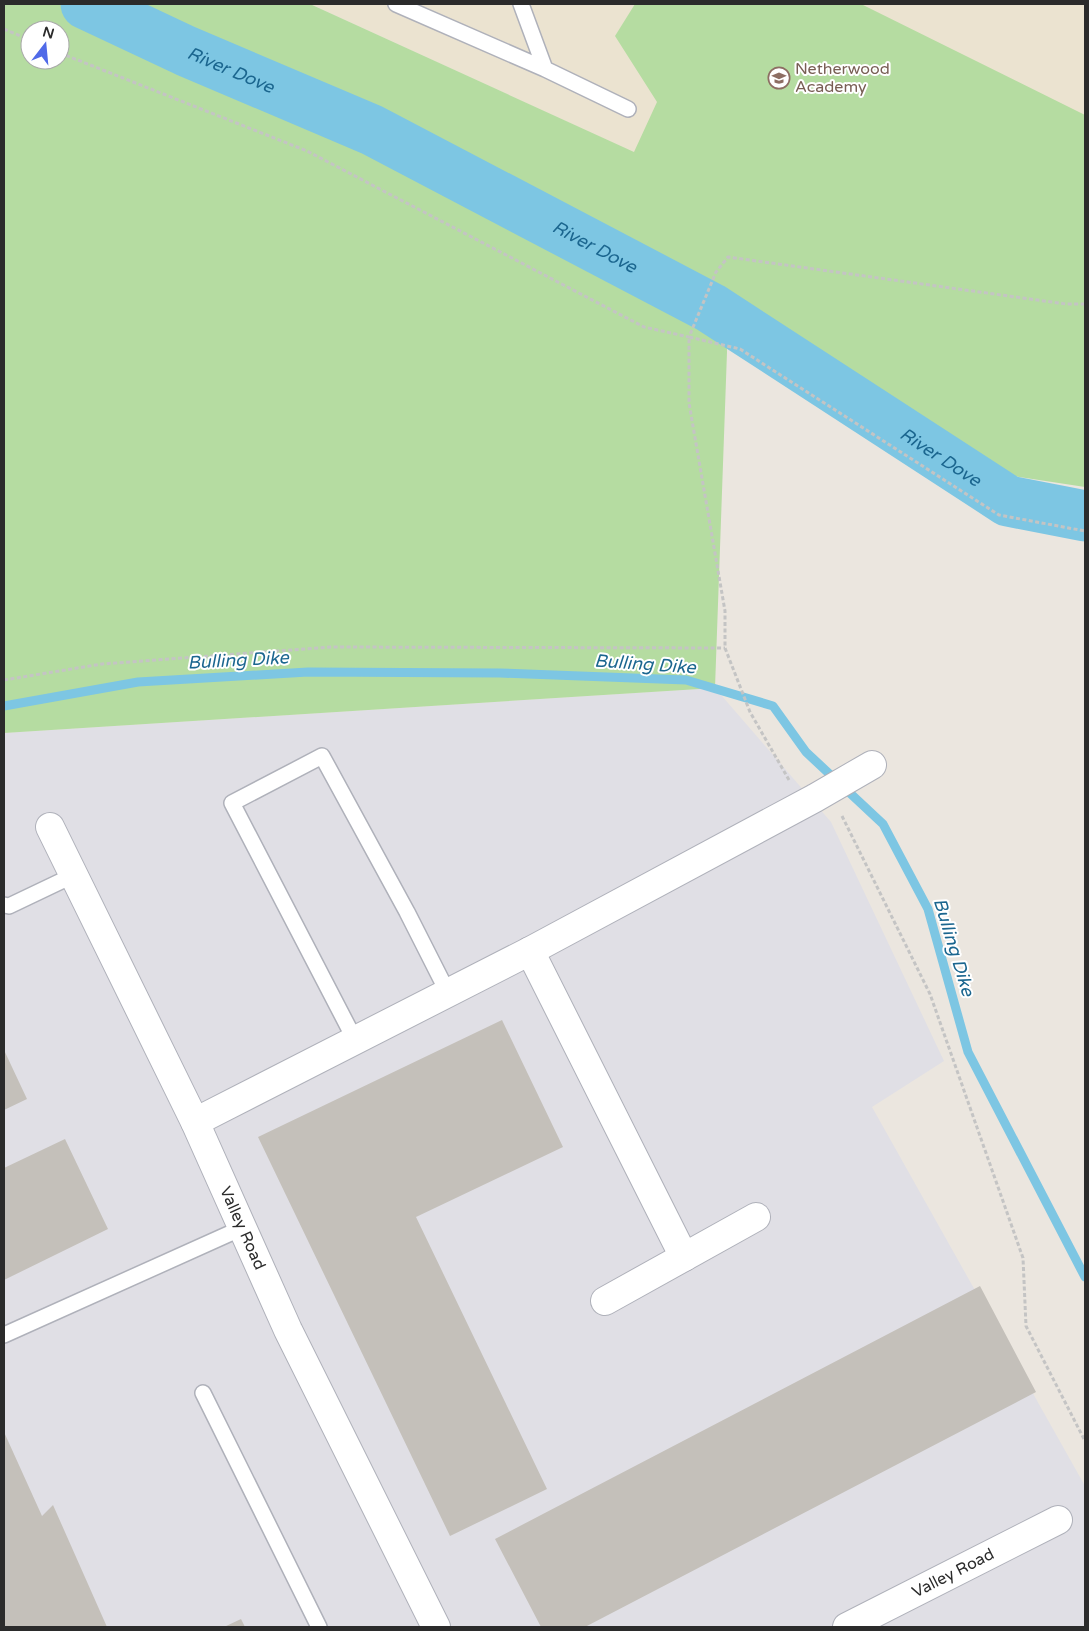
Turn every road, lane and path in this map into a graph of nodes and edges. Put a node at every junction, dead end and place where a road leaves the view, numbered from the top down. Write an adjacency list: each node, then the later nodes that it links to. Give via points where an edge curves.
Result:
1 (396, 4): 6 (lane)
2 (521, 4): 6 (lane)
3 (4, 29): 4 (path)
4 (20, 36)
5 (70, 57): 9 (path, via 307,151 644,327)
6 (545, 69): 7 (lane)
7 (628, 109)
8 (1085, 304): 9 (path, via 728,257 716,272)
9 (689, 336): 10 (path, via 740,349 999,515); 11 (path, via 690,403 725,611)
10 (1085, 531)
11 (725, 648): 12 (path, via 331,647 102,664); 14 (path, via 750,712)
12 (4, 680)
13 (868, 767): 14 (street)
14 (809, 801): 18 (street); 28 (path, via 840,812 930,994 1023,1258 1026,1326)
15 (50, 827): 16 (street, Valley Road)
16 (74, 875): 17 (lane, via 9,906); 21 (street, Valley Road)
17 (4, 905)
18 (530, 951): 19 (street); 24 (street)
19 (448, 993): 20 (street); 20 (lane, via 322,756 232,802)
20 (355, 1040): 21 (street)
21 (195, 1122): 23 (street, Valley Road)
22 (756, 1217): 24 (street)
23 (242, 1228): 26 (lane); 31 (street, Valley Road, via 288,1330)
24 (684, 1257): 25 (street)
25 (605, 1301)
26 (4, 1335)
27 (203, 1393): 30 (lane)
28 (1085, 1441)
29 (1058, 1520): 32 (street, Valley Road)
30 (320, 1627)
31 (436, 1627)
32 (847, 1627)

